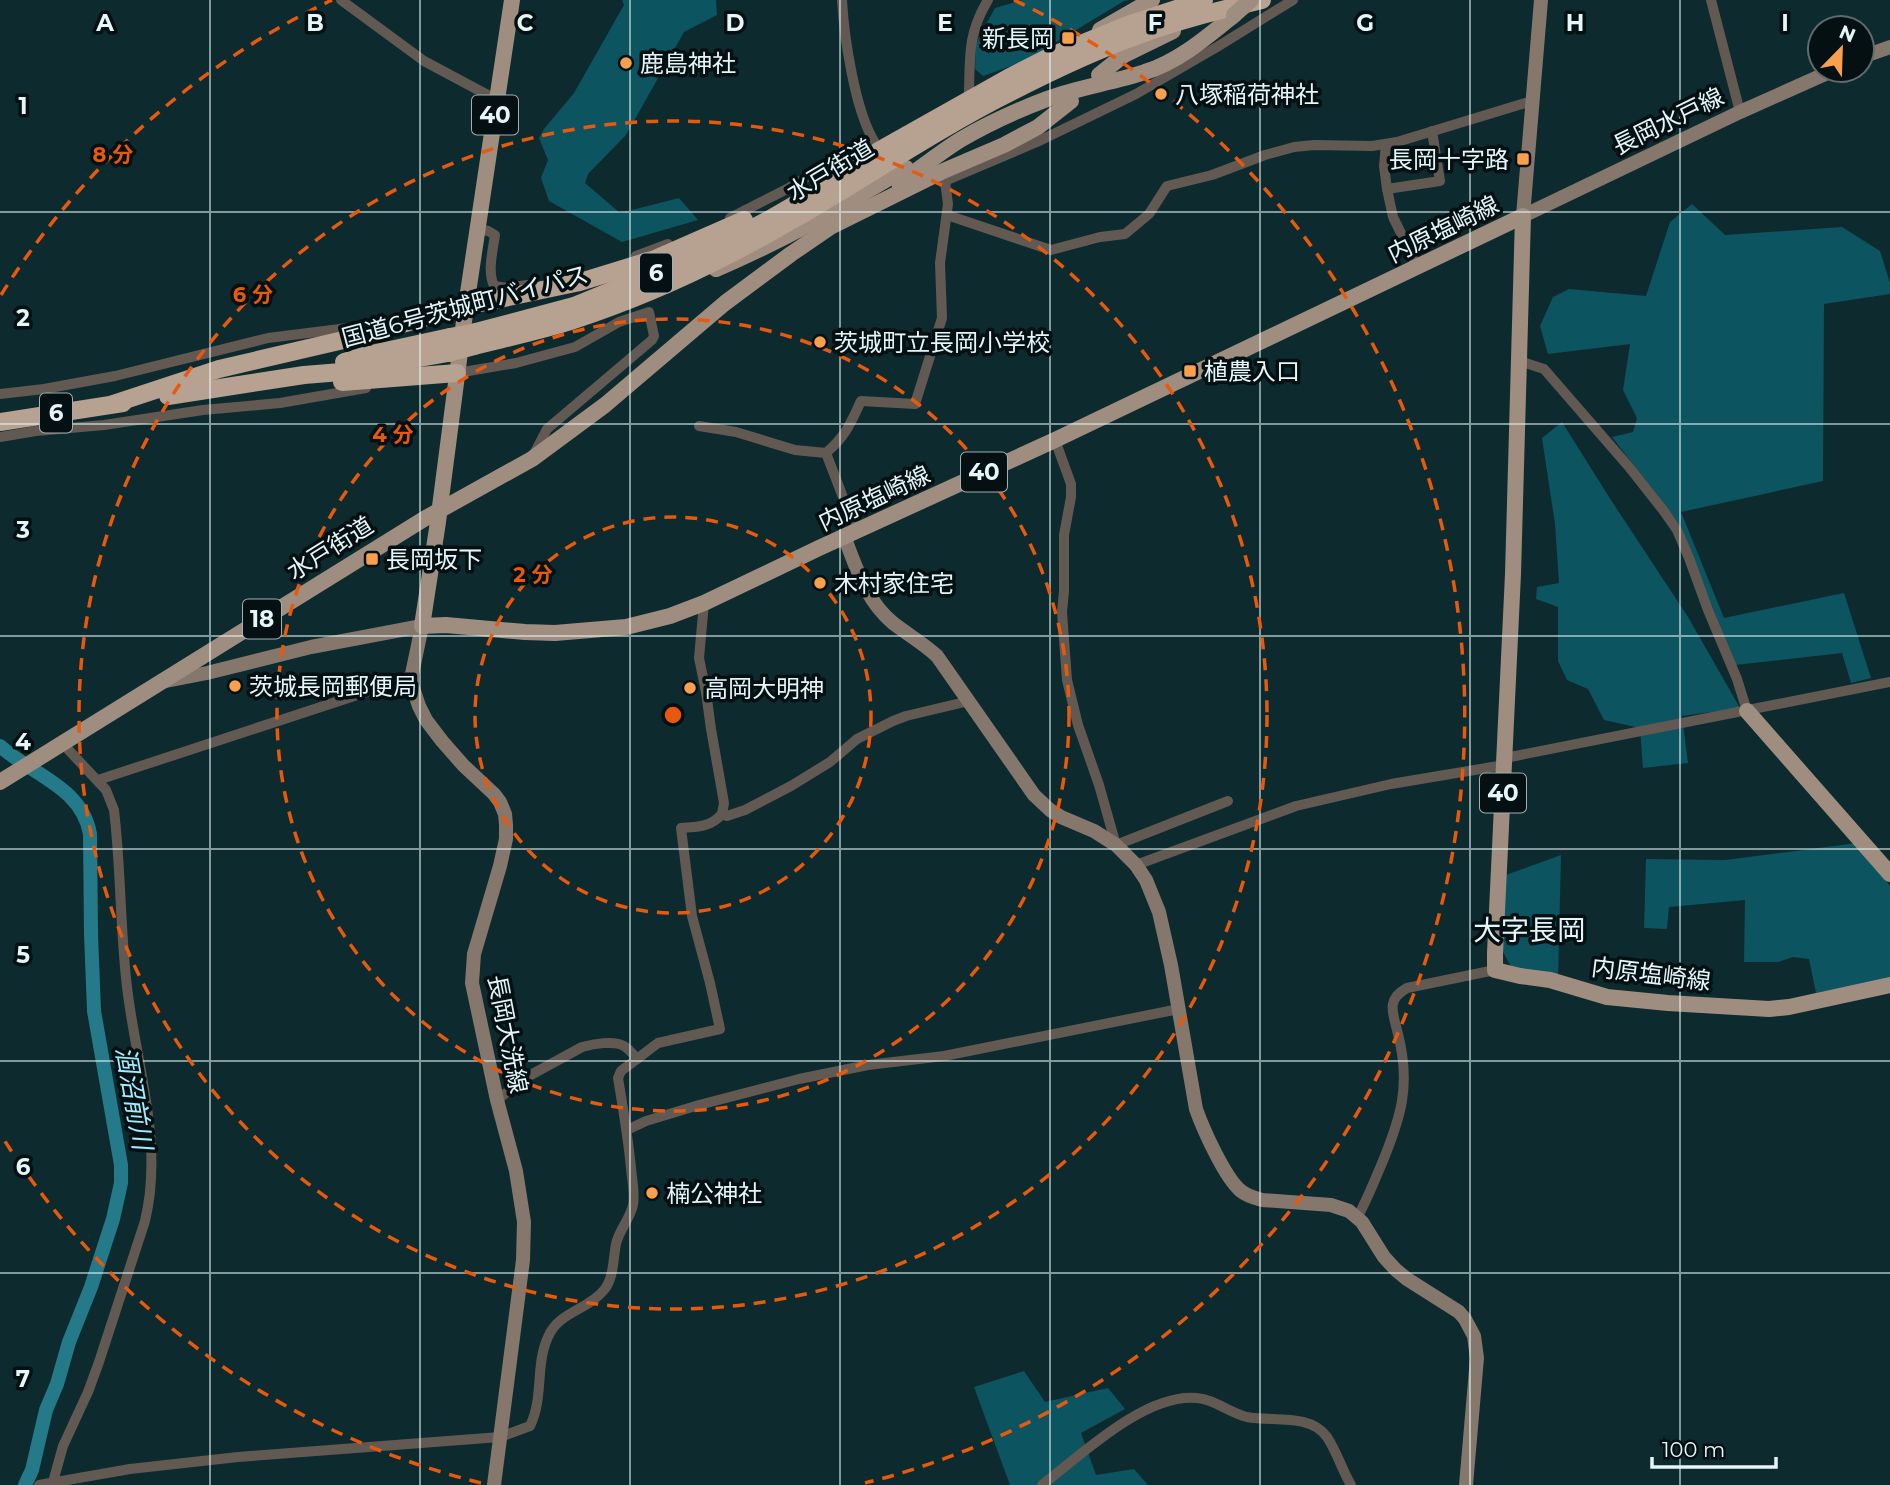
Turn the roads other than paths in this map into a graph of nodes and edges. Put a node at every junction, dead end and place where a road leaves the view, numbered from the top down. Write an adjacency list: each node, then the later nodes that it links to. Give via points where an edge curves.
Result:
1 (341, 0): 16 (street, via 424,61)
2 (512, 0): 16 (main road, 40)
3 (842, 0): 22 (street, via 860,105)
4 (988, 0): 15 (street, via 971,41)
5 (1152, 0): 12 (main road)
6 (1251, 0): 21 (main road, bridge, via 1202,40 1161,65 1048,99)
7 (1262, 0): 11 (highway, 6)
8 (1293, 0): 24 (street, via 1136,94 1037,142)
9 (1541, 0): 18 (street)
10 (1711, 0): 19 (street)
11 (1209, 6): 12 (highway, 6, via 1143,20); 13 (main road, via 1138,46)
12 (1055, 63): 15 (highway, 水戸街道 / 6); 32 (highway, 水戸街道 / 6, via 753,242)
13 (1099, 75)
14 (1806, 82): 19 (street, 長岡水戸線)
15 (971, 99): 22 (highway, 水戸街道 / 6)
16 (497, 100): 30 (main road, 40)
17 (1070, 101): 24 (main road, via 1038,127)
18 (1532, 101): 20 (street); 29 (street)
19 (1740, 112): 29 (street, 長岡水戸線)
20 (1432, 131): 23 (street); 26 (street, via 1440,181)
21 (961, 140): 27 (main road); 32 (main road, via 937,149 765,248)
22 (876, 144): 25 (highway, 水戸街道 / 6); 30 (street, via 717,224 571,276 508,288 494,285 495,235)
23 (1386, 144): 26 (street); 28 (street, via 1294,147 1167,186 1149,214 1125,234 1051,250)
24 (943, 176): 27 (main road); 28 (street)
25 (825, 187): 33 (highway, via 655,259 580,282); 35 (highway, 国道6号茨城町バイパス / 6, via 728,241 611,292)
26 (1387, 189): 31 (street, via 1393,217)
27 (854, 214): 46 (main road, 水戸街道, via 764,273 605,405)
28 (947, 215): 45 (street, via 940,263 942,318 915,404 861,401 845,435)
29 (1523, 216): 31 (main road, 内原塩崎線 / 40); 36 (main road, 内原塩崎線 / 40)
30 (478, 229): 33 (main road, 40)
31 (1417, 266): 44 (main road, 内原塩崎線 / 40)
32 (622, 303): 35 (highway, 国道6号茨城町バイパス / 6, via 569,321)
33 (466, 306): 34 (highway); 37 (main road, 40)
34 (405, 324): 39 (street, via 374,323 268,338 114,376); 40 (highway, via 219,369)
35 (475, 339): 40 (highway, 国道6号茨城町バイパス / 6, bridge, via 367,355 304,375)
36 (1519, 361): 57 (street, via 1544,369 1677,530); 59 (main road, 内原塩崎線 / 40)
37 (457, 373): 38 (highway); 46 (street, via 575,347 619,322 649,312 652,340 547,429); 47 (main road, 40)
38 (385, 378): 40 (highway); 43 (street, via 368,387 280,403)
39 (0, 394)
40 (113, 404): 41 (highway, 国道6号茨城町バイパス / 6)
41 (0, 422)
42 (699, 426): 45 (street, via 795,450)
43 (0, 437)
44 (1055, 440): 48 (main road, 内原塩崎線 / 40); 64 (street, via 1071,484 1062,612 1068,680)
45 (826, 453): 48 (street)
46 (531, 459): 47 (main road, 水戸街道)
47 (440, 510): 50 (main road, 40); 51 (main road, 水戸街道 / 18)
48 (850, 533): 49 (main road, 内原塩崎線 / 40); 56 (street, via 869,595 891,622 937,656)
49 (704, 603): 50 (main road, 内原塩崎線 / 40, via 649,623 586,632); 63 (street, via 699,658 724,803)
50 (422, 626): 52 (street); 53 (street, 長岡大洗線)
51 (201, 657): 52 (street); 54 (main road, 水戸街道 / 18)
52 (207, 673): 54 (street)
53 (412, 674): 61 (street); 71 (street, 長岡大洗線, via 414,694 426,720 494,794 505,814 506,839 472,975)
54 (161, 682): 58 (main road, 水戸街道 / 18)
55 (1890, 682): 57 (street)
56 (969, 701): 63 (street, via 892,721 857,739 791,786 745,810); 64 (street, via 1041,802)
57 (1747, 711): 59 (street); 66 (main road)
58 (56, 748): 60 (main road, 水戸街道 / 18); 61 (street)
59 (1504, 761): 65 (street, via 1296,806); 67 (main road, 内原塩崎線 / 40)
60 (4, 779)
61 (98, 780): 75 (street, via 114,810 127,987 149,1116 149,1202 99,1363)
62 (1228, 801): 64 (street)
63 (722, 814): 70 (street, via 709,824 681,828 692,916 720,1029 658,1043)
64 (1116, 845): 65 (street)
65 (1136, 865): 69 (street, via 1159,912)
66 (1890, 874)
67 (1495, 970): 68 (main road, 内原塩崎線, via 1607,997 1769,1009); 73 (street, via 1407,988 1394,1000 1404,1060 1402,1106)
68 (1890, 985)
69 (1179, 1009): 72 (street, via 944,1056 799,1079); 73 (street, via 1196,1109 1236,1186 1262,1200 1331,1205)
70 (637, 1059): 71 (street, via 620,1044 582,1047 527,1077); 72 (street, via 618,1078)
71 (498, 1100): 74 (street, 長岡大洗線, via 524,1222)
72 (627, 1130): 74 (street, via 633,1204 617,1239 611,1278 592,1301 566,1315 551,1331 544,1347 534,1419 530,1426)
73 (1357, 1217): 79 (street, via 1396,1270 1458,1312 1474,1336 1477,1358)
74 (500, 1437): 75 (street, via 238,1457); 76 (street, 長岡大洗線)
75 (46, 1484)
76 (494, 1485)
77 (1042, 1485): 78 (street, via 1152,1405 1195,1397 1248,1417 1315,1426 1326,1437)
78 (1351, 1485)
79 (1466, 1485)

